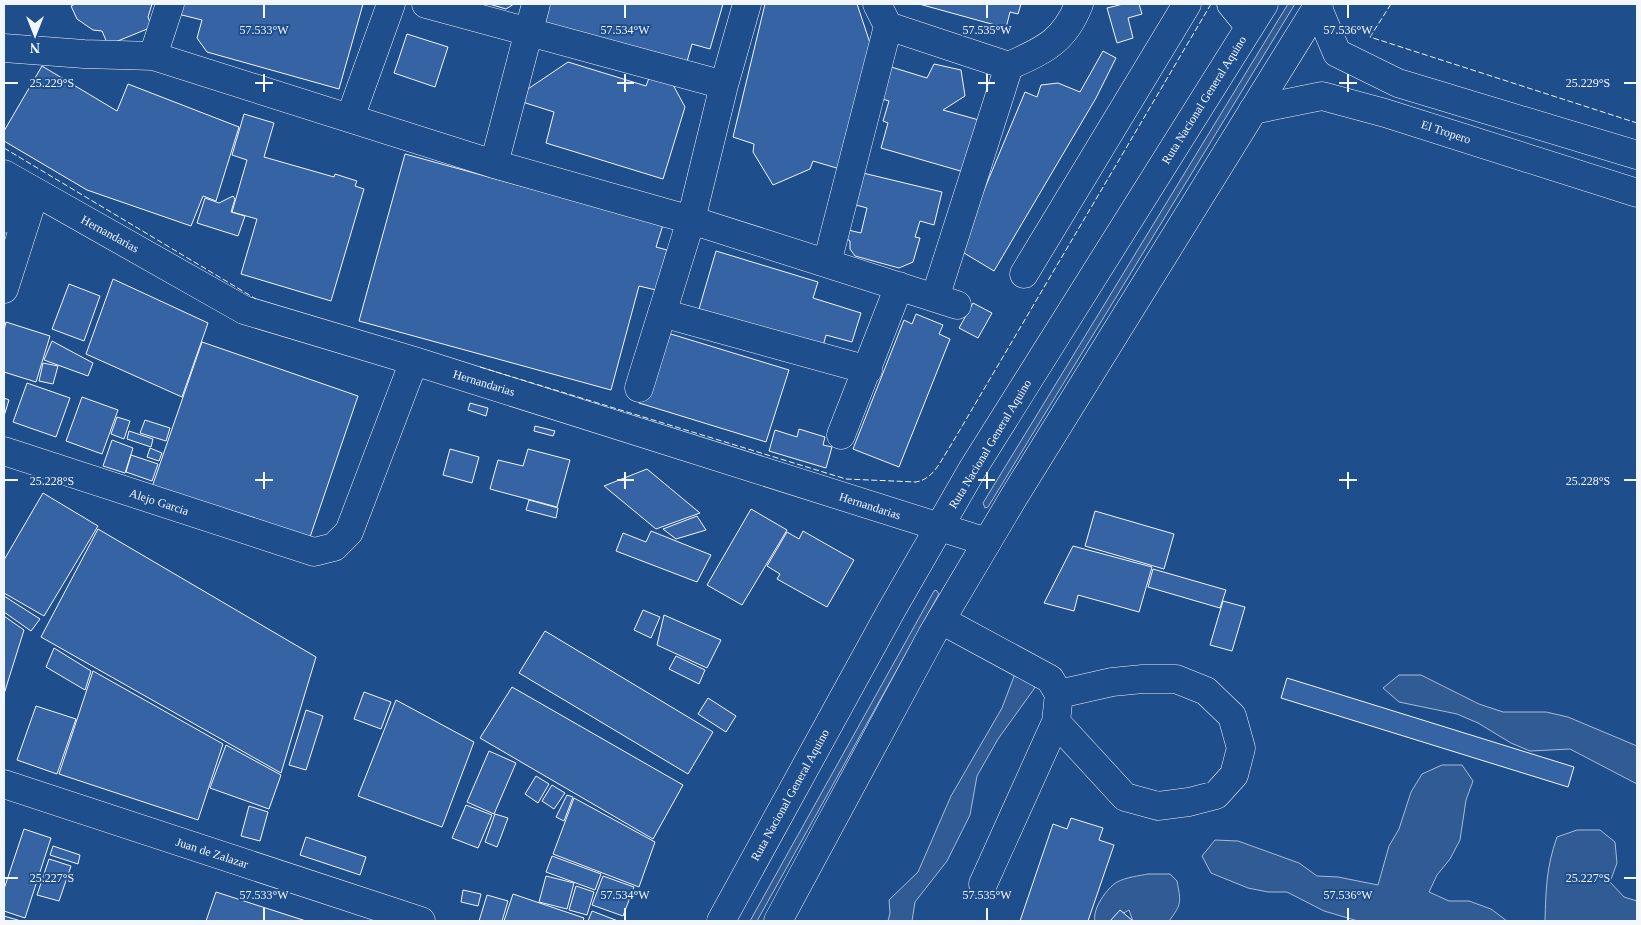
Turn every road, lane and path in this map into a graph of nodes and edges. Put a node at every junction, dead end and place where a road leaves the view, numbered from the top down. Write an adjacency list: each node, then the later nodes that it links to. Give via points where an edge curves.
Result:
1 (170, 4): 14 (main road)
2 (391, 4): 18 (main road)
3 (426, 4): 12 (main road)
4 (536, 4): 12 (main road)
5 (746, 4): 16 (main road)
6 (1079, 4): 15 (main road, via 1067,28 1047,48)
7 (1187, 4): 26 (main road)
8 (1231, 4): 11 (main road)
9 (1318, 5): 17 (main road); 19 (main road, via 1337,53 1398,83)
10 (882, 15): 15 (main road); 25 (main road)
11 (1256, 15): 35 (main road, Ruta Nacional General Aquino)
12 (528, 32): 16 (main road); 20 (main road)
13 (4, 48): 14 (main road)
14 (153, 56): 18 (main road)
15 (1010, 66): 27 (main road, via 946,301)
16 (724, 85): 24 (main road)
17 (1253, 110): 22 (main road, El Tropero, via 1322,96); 36 (main road)
18 (350, 118): 20 (main road)
19 (1637, 155)
20 (494, 164): 24 (main road)
21 (18, 182): 23 (main road); 28 (main road); 30 (main road, Hernandarias, via 244,310)
22 (1637, 193)
23 (4, 220)
24 (691, 220): 25 (main road); 29 (main road)
25 (827, 264): 27 (main road)
26 (1024, 274)
27 (899, 286): 31 (main road)
28 (4, 289)
29 (662, 314): 31 (main road); 32 (main road)
30 (414, 361): 34 (main road, Alejo Garcia, via 349,532 334,548 314,552); 35 (main road, Hernandarias)
31 (868, 370): 33 (main road)
32 (639, 388)
33 (841, 436)
34 (4, 452)
35 (939, 528): 36 (main road, Hernandarias); 43 (main road, Ruta Nacional General Aquino)
36 (987, 542): 37 (main road)
37 (941, 620): 38 (main road, via 1050,679); 44 (main road)
38 (1059, 694): 39 (main road); 39 (main road, via 1112,682 1176,679 1206,691 1232,716 1242,748 1234,775 1216,795 1158,806 1125,797)
39 (1056, 722): 41 (main road)
40 (4, 784): 42 (main road, Juan de Zalazar)
41 (984, 884)
42 (421, 921)
43 (721, 921)
44 (778, 921)

